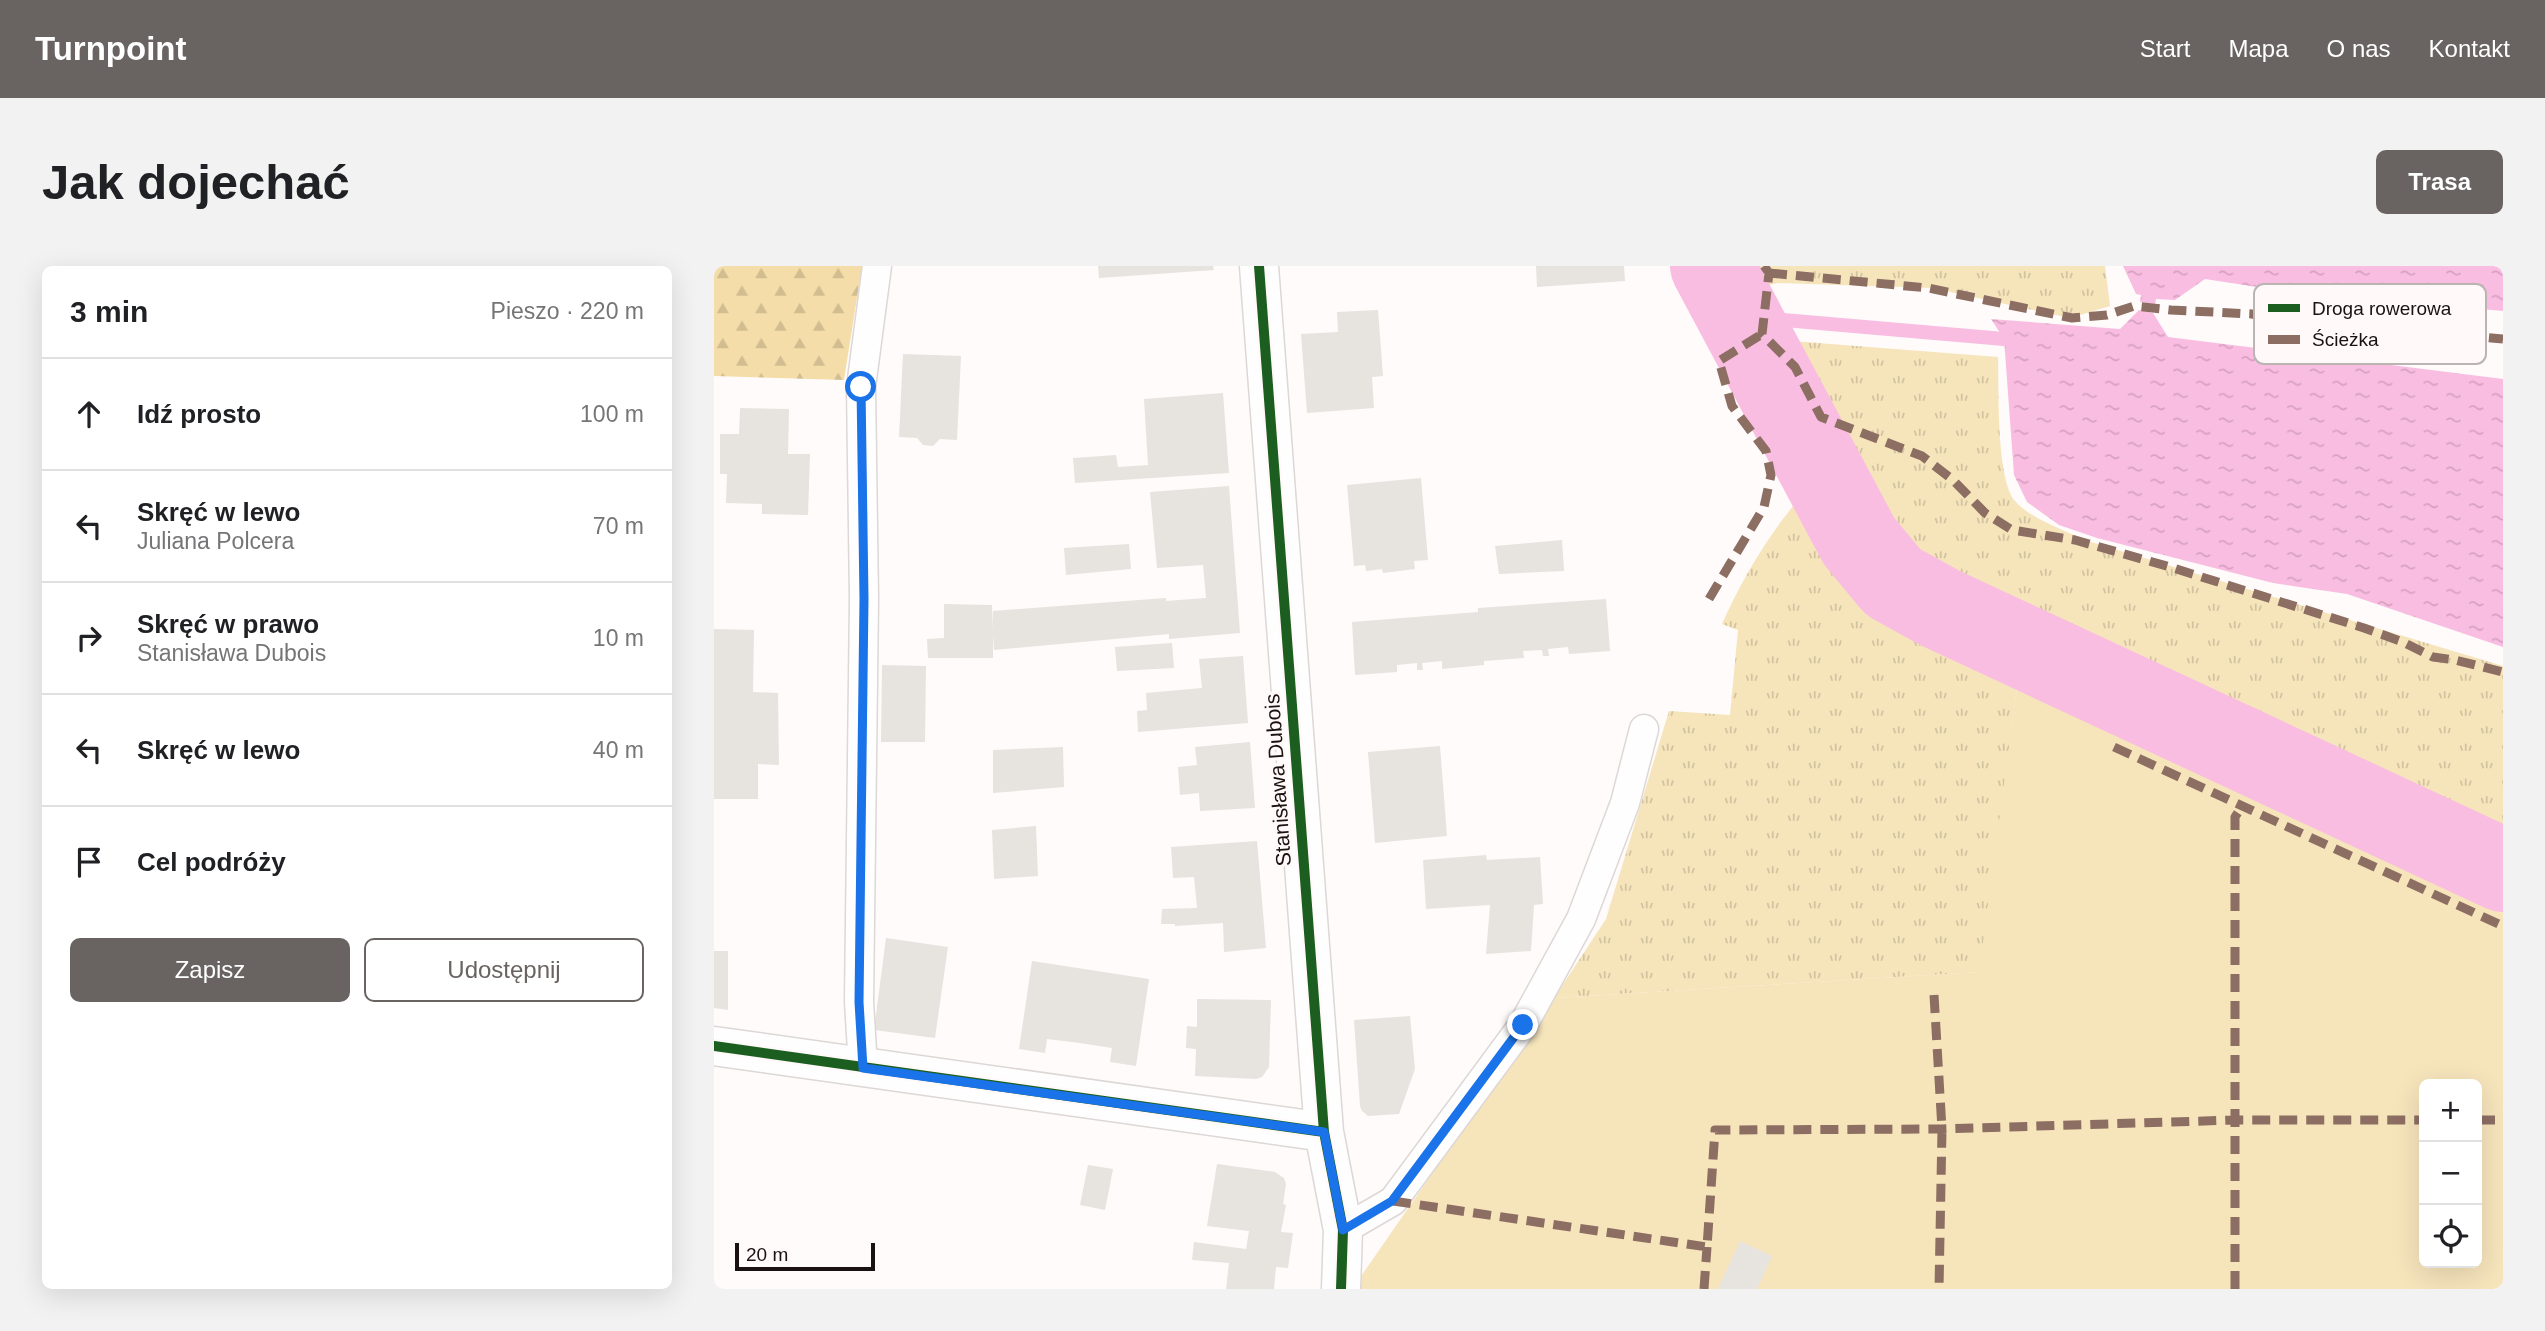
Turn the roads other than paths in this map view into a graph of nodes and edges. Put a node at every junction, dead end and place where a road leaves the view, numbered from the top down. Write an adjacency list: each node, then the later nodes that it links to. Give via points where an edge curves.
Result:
1 (877, 266): 5 (lane, via 861,387 864,599 859,1002)
2 (1259, 266): 6 (street, Stanisława Dubois)
3 (1644, 729): 7 (lane, via 1625,803 1581,919 1523,1025 1392,1201)
4 (714, 1046): 5 (street)
5 (863, 1068): 6 (street)
6 (1324, 1132): 7 (street, Stanisława Dubois)
7 (1343, 1230): 8 (street, Stanisława Dubois)
8 (1341, 1289)

